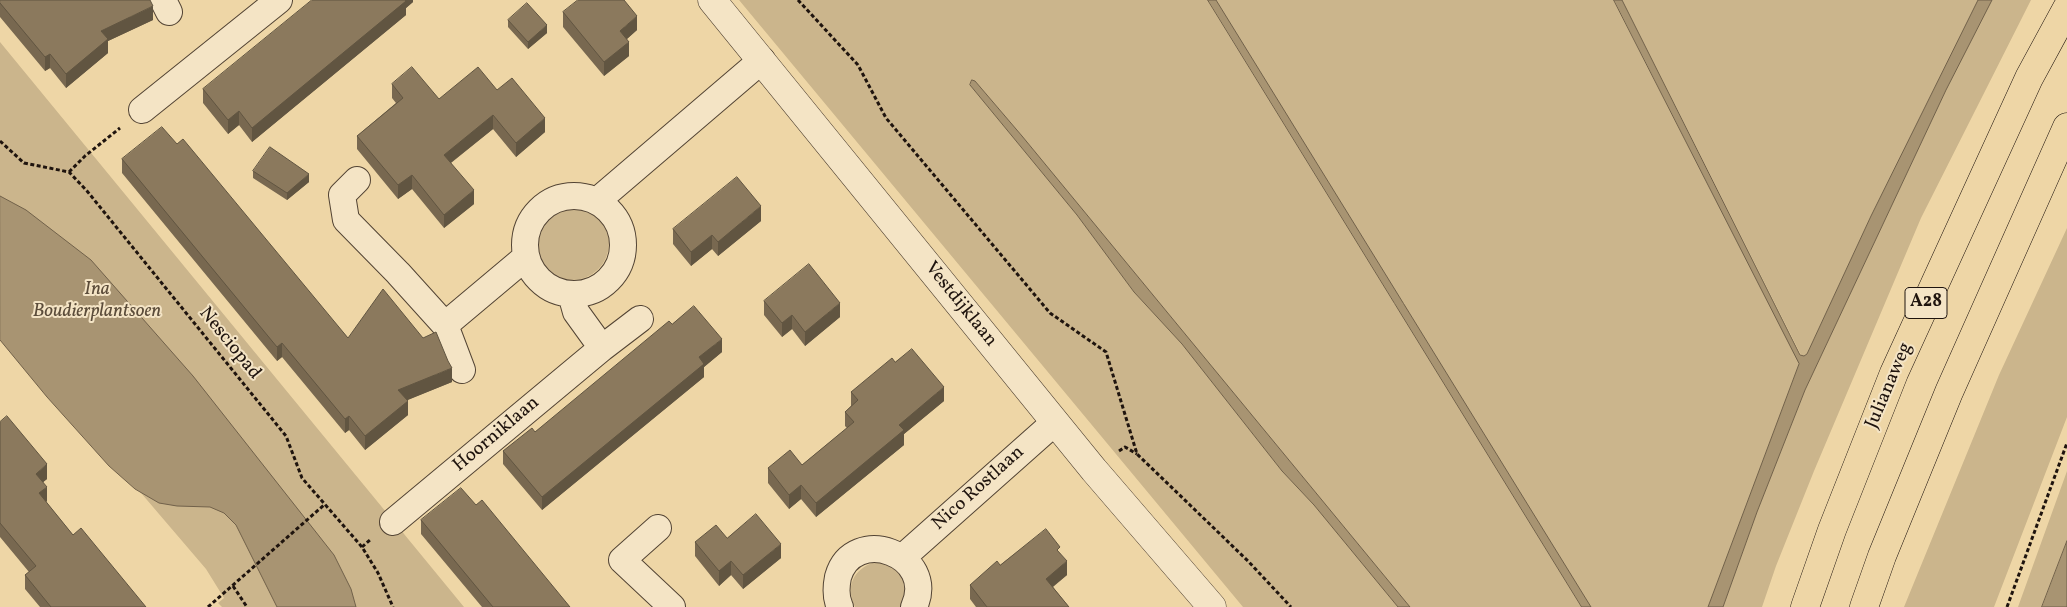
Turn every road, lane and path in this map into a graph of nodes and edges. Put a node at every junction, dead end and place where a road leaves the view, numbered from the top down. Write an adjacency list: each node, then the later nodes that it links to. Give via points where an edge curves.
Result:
1 (280, 0): 6 (street)
2 (712, 0): 5 (street, Vestdijklaan)
3 (798, 0): 32 (path, via 858,65 886,118 1050,313 1106,352 1137,454)
4 (2067, 8): 33 (highway, Julianaweg / A28, via 2029,78 1894,373)
5 (762, 60): 11 (street); 18 (street, Vestdijklaan)
6 (142, 110): 9 (path)
7 (2067, 127): 34 (highway, via 1949,392)
8 (0, 142): 9 (path, via 24,163)
9 (69, 172): 20 (path, Nesciopad, via 286,436 302,478)
10 (357, 180): 15 (street, via 342,195 346,220)
11 (597, 201): 12 (street, via 579,195 560,197 543,206 531,220 524,238); 13 (street, via 612,213 621,230 621,258 606,282 590,291)
12 (526, 257): 13 (street, via 532,272 543,283 556,291); 15 (street)
13 (571, 294): 16 (street, via 576,312)
14 (640, 319): 16 (street, Hoorniklaan)
15 (445, 325): 17 (street)
16 (602, 348): 21 (street, Hoorniklaan)
17 (462, 370)
18 (1055, 422): 23 (street, Nico Rostlaan); 31 (street, Vestdijklaan)
19 (2067, 443): 35 (path)
20 (324, 505): 24 (path); 28 (path, Nesciopad, via 362,547)
21 (393, 522)
22 (658, 528): 29 (street, via 622,560)
23 (903, 557): 25 (street, via 886,549 868,549 852,556 840,570 836,587); 30 (street, via 913,569 918,584)
24 (233, 586): 26 (path); 27 (path)
25 (838, 606)
26 (208, 607)
27 (247, 607)
28 (393, 607)
29 (672, 607)
30 (914, 607)
31 (1212, 607)
32 (1291, 607)
33 (1805, 607)
34 (1864, 607)
35 (2007, 607)

